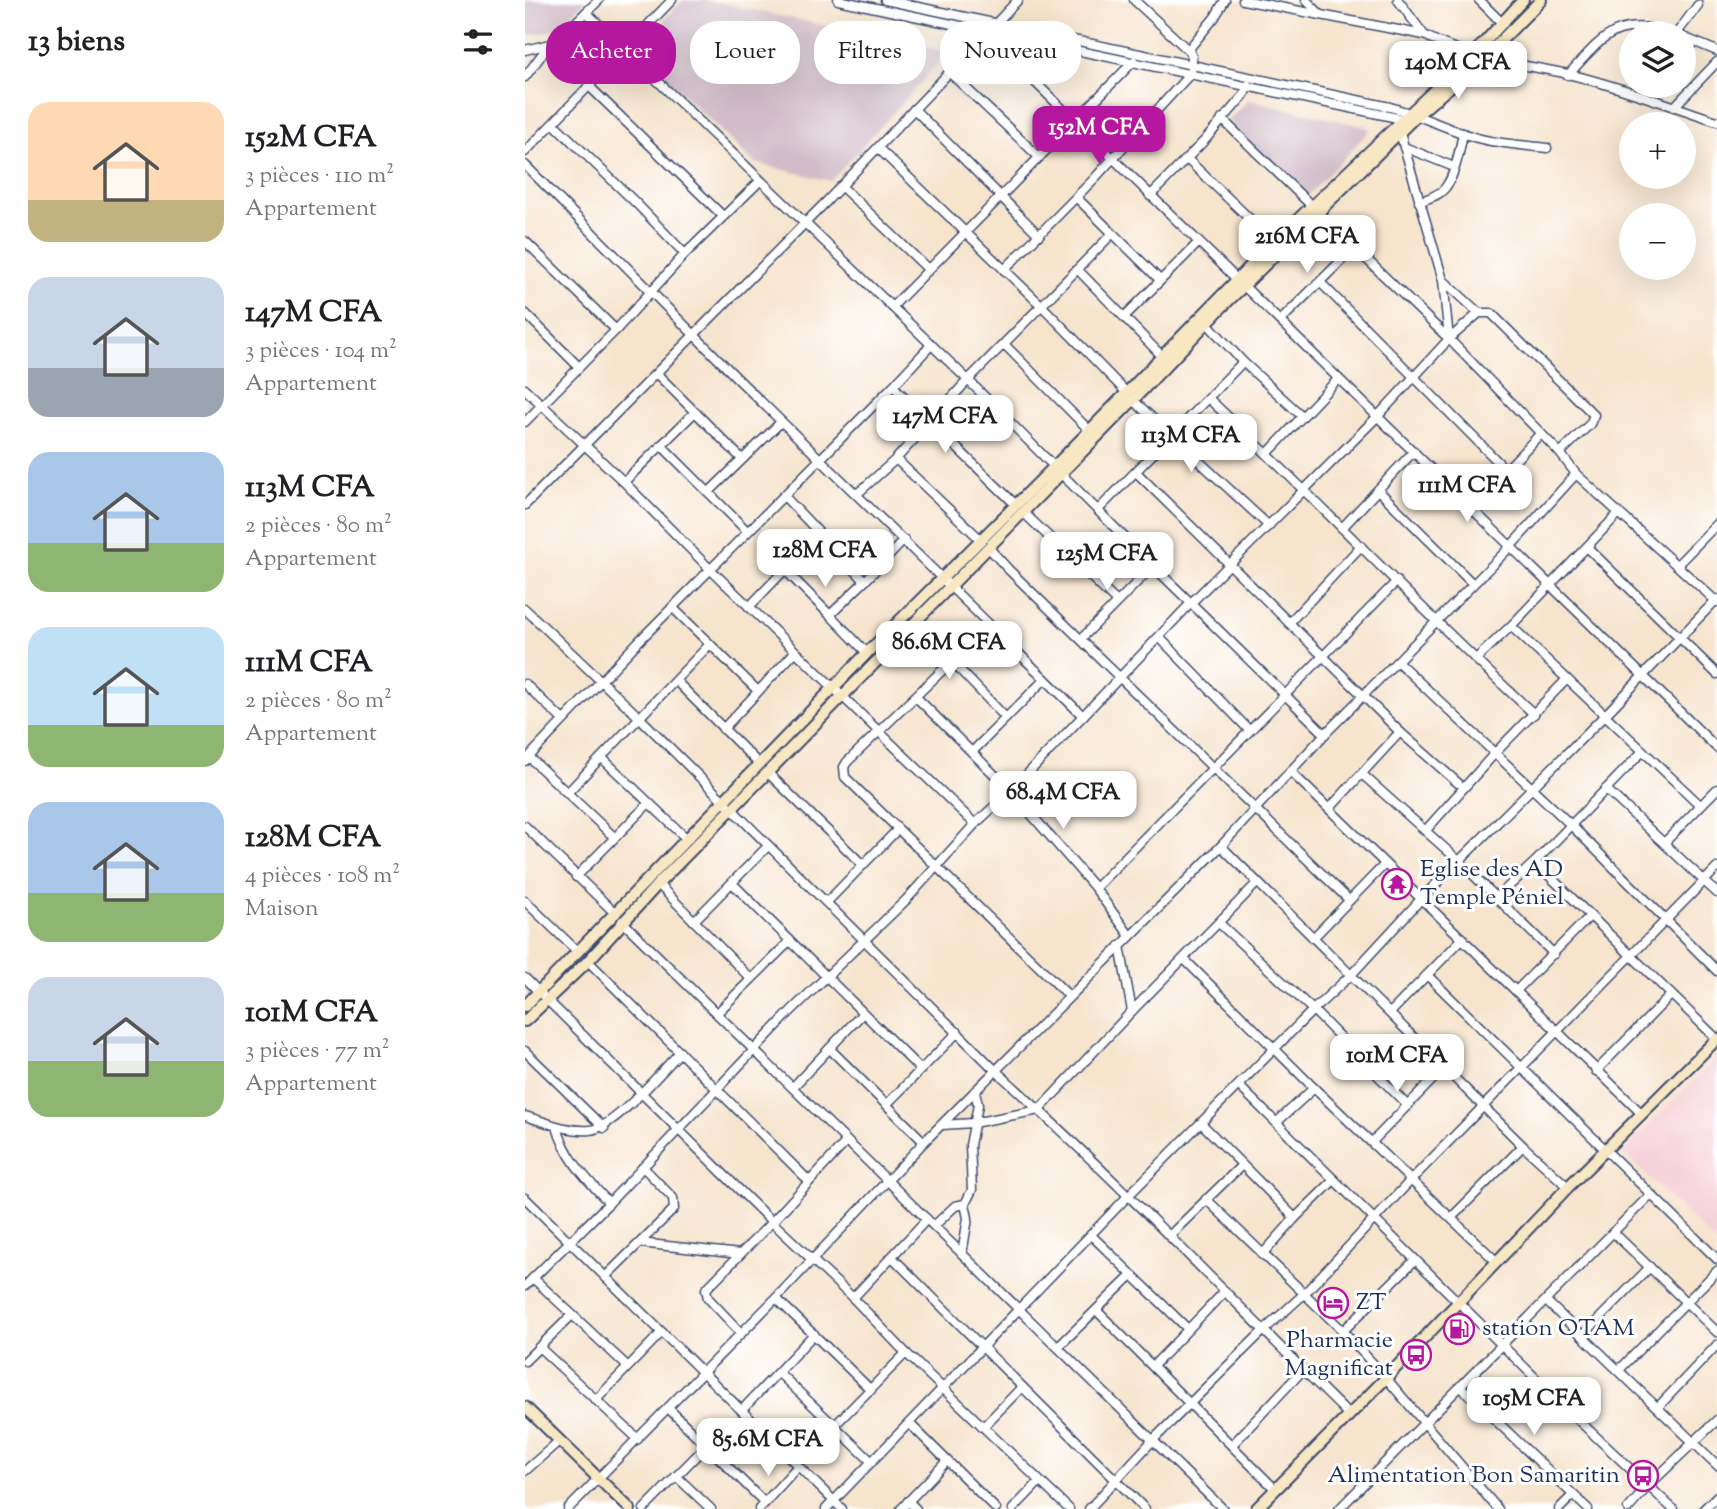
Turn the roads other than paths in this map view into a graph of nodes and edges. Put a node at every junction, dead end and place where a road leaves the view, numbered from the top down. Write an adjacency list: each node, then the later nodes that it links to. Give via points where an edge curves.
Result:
1 (599, 0): 15 (street)
2 (672, 0): 19 (street)
3 (838, 0): 20 (street)
4 (885, 0): 21 (street)
5 (1019, 0): 22 (street)
6 (1135, 0): 33 (street)
7 (1225, 0): 33 (street)
8 (1243, 0): 16 (street)
9 (1306, 0): 16 (street)
10 (1398, 0): 26 (street)
11 (1479, 0): 24 (street)
12 (1523, 0): 24 (main road)
13 (1541, 0): 36 (main road)
14 (1698, 5): 23 (street)
15 (586, 12): 17 (street); 18 (street)
16 (1321, 15): 26 (street)
17 (577, 21)
18 (595, 21)
19 (652, 21)
20 (943, 21)
21 (986, 21)
22 (998, 21)
23 (1685, 21)
24 (1501, 22): 35 (main road)
25 (1619, 31): 40 (street, via 1611,32)
26 (1424, 35): 35 (street)
27 (1696, 42): 34 (street)
28 (1081, 43): 39 (street)
29 (546, 46): 31 (street)
30 (546, 49): 41 (street)
31 (525, 50)
32 (1081, 50): 37 (street)
33 (1188, 50): 39 (street)
34 (1717, 51)
35 (1470, 55): 36 (street); 50 (main road)
36 (1483, 59): 40 (street); 50 (main road)
37 (1134, 61): 39 (street); 52 (street)
38 (1717, 62): 48 (street)
39 (1192, 69): 46 (street); 50 (street); 62 (street)
40 (1568, 75): 48 (street)
41 (525, 77)
42 (940, 83): 49 (street)
43 (661, 84): 66 (street)
44 (962, 84): 61 (street)
45 (1037, 84): 52 (street)
46 (1248, 85): 50 (street); 51 (street, via 1244,96)
47 (589, 86): 54 (street); 73 (street)
48 (1674, 107): 53 (street)
49 (914, 109): 58 (street); 68 (street)
50 (1411, 117): 55 (main road); 56 (street); 72 (main road)
51 (1222, 119): 63 (street); 72 (street)
52 (1074, 120): 61 (street); 62 (street)
53 (1717, 121)
54 (554, 124): 60 (street); 82 (street)
55 (1400, 133): 57 (street); 72 (main road)
56 (1463, 134): 59 (street); 65 (street)
57 (1404, 147): 65 (street); 71 (street)
58 (878, 148): 67 (street); 75 (street)
59 (1547, 148)
60 (525, 152)
61 (1038, 156): 68 (street)
62 (1112, 158): 69 (street); 70 (street)
63 (1187, 159): 69 (street); 79 (street)
64 (525, 165): 90 (street)
65 (1454, 167): 71 (street, via 1446,188)
66 (760, 181): 73 (street); 74 (street)
67 (841, 186): 74 (street); 83 (street)
68 (1001, 195): 75 (street); 77 (street)
69 (1150, 196): 80 (street)
70 (1076, 197): 76 (street); 77 (street)
71 (1419, 202): 86 (street)
72 (1316, 209): 79 (main road); 81 (street); 89 (main road)
73 (723, 216): 82 (street)
74 (803, 223): 92 (street); 99 (street)
75 (965, 233): 83 (street); 84 (street)
76 (1112, 234): 85 (street); 87 (street)
77 (1039, 235): 84 (street)
78 (525, 241): 98 (street)
79 (1274, 242): 89 (main road)
80 (1198, 243): 87 (street); 89 (street)
81 (1354, 248): 88 (street); 100 (street)
82 (685, 254): 90 (street)
83 (929, 270): 92 (street)
84 (1004, 270): 91 (street)
85 (1079, 270): 91 (street); 95 (street)
86 (1443, 280): 94 (street); 100 (street)
87 (1160, 281): 95 (street)
88 (1320, 282): 96 (street); 107 (street)
89 (1240, 283): 96 (street); 97 (main road); 103 (main road)
90 (652, 291): 98 (street); 99 (street)
91 (1042, 306): 101 (street); 112 (street)
92 (892, 307): 102 (street)
93 (525, 313): 105 (street)
94 (1479, 313): 100 (street); 127 (street, via 1491,313 1594,415)
95 (1125, 316): 103 (street)
96 (1280, 321): 108 (street)
97 (1207, 323): 104 (street); 112 (main road)
98 (615, 330): 105 (street)
99 (694, 334): 106 (street); 120 (street)
100 (1449, 339): 107 (street); 122 (street)
101 (1004, 344): 109 (street); 121 (street)
102 (931, 345): 109 (street); 110 (street)
103 (1162, 356): 112 (main road)
104 (1243, 362): 113 (street); 116 (street)
105 (579, 367): 114 (street)
106 (657, 374): 115 (street); 124 (street)
107 (1412, 378): 117 (street); 132 (street)
108 (1338, 379): 116 (street); 117 (street)
109 (968, 380): 118 (street); 133 (street)
110 (893, 386): 118 (street); 130 (street)
111 (525, 389): 114 (street)
112 (1130, 396): 121 (main road); 123 (street); 133 (main road)
113 (1208, 398): 123 (street); 128 (street)
114 (541, 405): 119 (street); 124 (street)
115 (695, 412): 125 (street); 129 (street)
116 (1302, 416): 128 (street)
117 (1377, 417): 126 (street); 137 (street)
118 (931, 421): 131 (street); 144 (street)
119 (525, 422)
120 (781, 422): 129 (street); 130 (street)
121 (1089, 430): 133 (main road)
122 (1540, 434): 127 (street); 132 (street)
123 (1171, 435): 134 (street); 148 (street)
124 (585, 444): 136 (street); 142 (street)
125 (662, 446): 136 (street); 139 (street)
126 (1414, 451): 138 (street); 143 (street)
127 (1560, 453): 135 (street)
128 (1267, 454): 137 (street)
129 (742, 459): 139 (street)
130 (820, 459): 140 (street); 141 (street)
131 (895, 459): 140 (street); 153 (street)
132 (1505, 469): 143 (street)
133 (1057, 470): 144 (main road); 145 (street)
134 (1136, 472): 145 (street); 159 (street)
135 (1576, 474): 146 (street); 155 (street)
136 (624, 482): 160 (street)
137 (1304, 490): 148 (street); 149 (street)
138 (1378, 490): 149 (street); 165 (street)
139 (709, 492): 150 (street)
140 (857, 494): 152 (street)
141 (784, 496): 150 (street); 151 (street)
142 (525, 505)
143 (1471, 507): 155 (street)
144 (1019, 509): 153 (main road); 168 (street)
145 (1098, 510): 158 (street)
146 (1619, 513): 156 (street); 157 (street)
147 (1717, 524): 157 (street)
148 (1269, 526): 159 (street)
149 (1342, 527): 154 (street)
150 (747, 531): 160 (street)
151 (819, 534): 161 (street); 162 (street)
152 (904, 540): 162 (street); 164 (street)
153 (984, 543): 164 (main road); 179 (street)
154 (1361, 546): 163 (street); 176 (street)
155 (1511, 546): 165 (street); 166 (street)
156 (1587, 547): 166 (street); 178 (street)
157 (1677, 565): 167 (street)
158 (1153, 566): 168 (street); 169 (street)
159 (1229, 566): 169 (street); 176 (street)
160 (709, 569): 170 (street); 171 (street)
161 (785, 570): 171 (street); 173 (street)
162 (865, 581): 173 (street)
163 (1397, 581): 175 (street); 184 (street)
164 (947, 582): 174 (main road); 183 (main road); 191 (street)
165 (1473, 584): 175 (street)
166 (1549, 586): 177 (street); 189 (street)
167 (1716, 601): 178 (street)
168 (1117, 602): 179 (street)
169 (1191, 603): 180 (street); 198 (street)
170 (672, 607): 181 (street); 193 (street)
171 (749, 607): 182 (street)
172 (525, 609): 193 (street)
173 (830, 615): 183 (street)
174 (915, 622): 186 (street); 200 (main road)
175 (1436, 622): 185 (street); 187 (street)
176 (1289, 623): 184 (street)
177 (1511, 626): 185 (street); 192 (street)
178 (1679, 637): 188 (street); 189 (street)
179 (1082, 638): 190 (street)
180 (1160, 638): 190 (street); 209 (street)
181 (709, 645): 194 (street); 197 (street)
182 (796, 652): 196 (street); 197 (street)
183 (867, 653): 196 (main road)
184 (1322, 655): 198 (street); 199 (street)
185 (1476, 659): 202 (street)
186 (951, 662): 201 (street); 206 (street)
187 (1398, 662): 199 (street); 216 (street)
188 (1717, 674)
189 (1643, 676): 203 (street); 213 (street)
190 (1122, 677): 204 (street); 220 (street)
191 (1045, 679): 204 (street); 206 (street)
192 (1567, 679): 202 (street); 203 (street)
193 (601, 681): 205 (street); 207 (street)
194 (676, 681): 205 (street); 208 (street)
195 (525, 684): 207 (street)
196 (833, 688): 200 (street); 219 (main road)
197 (758, 691): 208 (street)
198 (1286, 694): 209 (street); 212 (street)
199 (1364, 696): 210 (street); 212 (street)
200 (843, 697): 211 (street); 222 (main road)
201 (916, 697): 211 (street); 215 (street)
202 (1534, 714): 216 (street)
203 (1606, 714): 214 (street); 225 (street)
204 (1083, 716): 228 (street)
205 (640, 718): 217 (street); 230 (street)
206 (1006, 718): 215 (street)
207 (563, 720): 218 (street)
208 (723, 729): 219 (street)
209 (1249, 730): 220 (street)
210 (1400, 732): 223 (street); 224 (street)
211 (879, 733): 236 (street); 239 (street, via 847,762 843,772)
212 (1325, 734): 221 (street)
213 (1717, 748)
214 (1643, 751): 226 (street); 232 (street)
215 (972, 752): 228 (street)
216 (1495, 753): 225 (street); 240 (street)
217 (602, 758): 229 (street); 231 (street)
218 (527, 759): 229 (street)
219 (759, 764): 230 (main road)
220 (1212, 769): 233 (street); 257 (street)
221 (1290, 771): 233 (street); 234 (street)
222 (768, 773): 235 (main road); 249 (street)
223 (1363, 775): 234 (street); 240 (street)
224 (1458, 783)
225 (1531, 787): 237 (street); 246 (street)
226 (1606, 789): 237 (street); 243 (street)
227 (1717, 789): 232 (street)
228 (1011, 791): 236 (street); 257 (street)
229 (568, 792): 241 (street)
230 (723, 801): 235 (street); 242 (main road)
231 (649, 803): 241 (street); 242 (street)
232 (1700, 805): 243 (street)
233 (1255, 808): 245 (street); 261 (street)
234 (1330, 808): 248 (street)
235 (732, 810): 244 (street); 256 (main road)
236 (975, 824): 250 (street)
237 (1571, 825): 247 (street); 266 (street)
238 (525, 826): 252 (street)
239 (897, 830): 249 (street); 250 (street)
240 (1426, 830): 246 (street)
241 (614, 837): 252 (street)
242 (687, 839): 265 (main road)
243 (1665, 842): 253 (street)
244 (768, 846): 254 (street); 263 (street)
245 (1221, 846): 255 (street); 269 (street)
246 (1459, 861): 259 (street); 260 (street)
247 (1535, 862): 260 (street); 264 (street)
248 (1385, 864): 259 (street); 261 (street)
249 (863, 865): 263 (street)
250 (937, 866): 270 (street); 289 (street)
251 (1717, 868): 253 (street)
252 (576, 877): 265 (street)
253 (1705, 881): 258 (street); 266 (street)
254 (732, 883): 267 (street); 273 (street)
255 (1257, 883): 268 (street); 271 (street)
256 (658, 884): 265 (main road); 267 (street)
257 (1095, 888): 269 (street)
258 (1717, 893)
259 (1422, 898): 272 (street); 281 (street)
260 (1496, 898): 276 (street)
261 (1349, 900): 271 (street)
262 (525, 901): 275 (street)
263 (827, 902): 270 (street)
264 (1590, 916): 276 (street); 277 (street)
265 (619, 918): 275 (main road); 279 (main road); 293 (street)
266 (1667, 920): 277 (street); 280 (street)
267 (694, 921): 285 (street)
268 (1219, 923): 278 (street); 291 (street)
269 (1130, 936): 274 (street)
270 (865, 938): 283 (street); 298 (street)
271 (1313, 938): 281 (street)
272 (1463, 938): 282 (street); 286 (street)
273 (789, 942): 283 (street); 285 (street)
274 (1121, 946): 289 (street); 292 (street)
275 (578, 952): 287 (main road)
276 (1554, 954): 286 (street)
277 (1631, 955): 288 (street); 297 (street)
278 (1184, 959): 292 (street); 300 (street)
279 (588, 961): 287 (main road); 304 (street)
280 (1717, 971)
281 (1351, 975): 291 (street); 294 (street)
282 (1427, 975): 294 (street); 306 (street)
283 (825, 977): 295 (street); 302 (street)
284 (525, 978): 287 (street)
285 (751, 979): 293 (street)
286 (1516, 991): 297 (street)
287 (543, 995): 290 (main road); 296 (main road); 315 (street)
288 (1671, 995): 299 (street); 309 (street)
289 (1069, 996): 308 (street)
290 (525, 1006)
291 (1313, 1010): 300 (street); 317 (street)
292 (1132, 1011): 319 (street)
293 (717, 1013): 302 (street)
294 (1390, 1013): 305 (street)
295 (862, 1014): 301 (street); 307 (street)
296 (525, 1021)
297 (1556, 1031): 306 (street); 309 (street)
298 (958, 1032): 307 (street); 308 (street)
299 (1717, 1039): 320 (main road)
300 (1275, 1048): 310 (street); 312 (street)
301 (830, 1049): 311 (street); 316 (street)
302 (755, 1050): 311 (street); 313 (street)
303 (525, 1051): 327 (street)
304 (680, 1052): 313 (street); 315 (street)
305 (1444, 1068): 317 (street); 318 (street)
306 (1521, 1068): 318 (street); 333 (street)
307 (920, 1069): 316 (street)
308 (995, 1070): 314 (street); 319 (street)
309 (1596, 1071): 320 (street)
310 (1239, 1086): 322 (street); 324 (street)
311 (793, 1087): 329 (street)
312 (1314, 1088): 322 (street); 331 (street)
313 (717, 1089): 328 (street); 339 (street)
314 (975, 1091): 323 (street, via 978,1105); 325 (street)
315 (641, 1093): 327 (street); 328 (street)
316 (887, 1104): 330 (street)
317 (1407, 1105): 331 (street)
318 (1484, 1106): 332 (street); 336 (street)
319 (1039, 1110): 323 (street); 342 (street)
320 (1641, 1113): 333 (main road)
321 (525, 1116): 326 (street)
322 (1277, 1122): 338 (street)
323 (973, 1123): 325 (street); 346 (street, via 972,1189)
324 (1202, 1124): 334 (street); 342 (street)
325 (942, 1125): 330 (street)
326 (557, 1127): 327 (street); 344 (street, via 573,1164)
327 (604, 1128)
328 (679, 1129): 335 (street); 351 (street)
329 (846, 1142): 337 (street); 339 (street)
330 (923, 1142): 337 (street)
331 (1371, 1142): 336 (street)
332 (1523, 1146): 340 (street); 348 (street)
333 (1605, 1151): 340 (main road); 341 (street)
334 (1242, 1165): 343 (street); 347 (street)
335 (643, 1167): 344 (street); 357 (street, via 675,1205)
336 (1412, 1179): 348 (street); 350 (street)
337 (889, 1180): 349 (street); 362 (street)
338 (1334, 1180): 347 (street); 350 (street)
339 (809, 1181): 351 (street)
340 (1568, 1187): 365 (main road)
341 (1650, 1195): 353 (street); 363 (street)
342 (1128, 1196): 354 (street); 355 (street)
343 (1206, 1199): 355 (street); 360 (street)
344 (609, 1203): 356 (street)
345 (527, 1204): 356 (street)
346 (965, 1204): 352 (street, via 955,1206); 359 (street, via 968,1218)
347 (1295, 1218): 360 (street)
348 (1451, 1218): 365 (street)
349 (927, 1219): 352 (street); 361 (street)
350 (1374, 1219): 364 (street); 373 (street)
351 (772, 1222): 358 (street); 362 (street)
352 (934, 1226): 359 (street)
353 (1613, 1232): 366 (street); 376 (street)
354 (1092, 1236): 368 (street); 379 (street)
355 (1169, 1236): 372 (street)
356 (569, 1241): 369 (street); 370 (street)
357 (640, 1243): 358 (street); 370 (street)
358 (740, 1254): 387 (street, via 706,1291)
359 (961, 1254): 379 (street)
360 (1262, 1255): 373 (street)
361 (892, 1257): 375 (street); 394 (street)
362 (812, 1259): 374 (street); 375 (street)
363 (1717, 1259)
364 (1415, 1260): 377 (street); 384 (street)
365 (1497, 1262): 377 (main road)
366 (1650, 1267): 378 (street); 389 (street)
367 (1717, 1271): 378 (street)
368 (1132, 1275): 380 (street); 382 (street)
369 (533, 1278): 371 (street); 381 (street)
370 (605, 1278): 385 (street)
371 (525, 1286)
372 (1225, 1291): 382 (street); 383 (street)
373 (1304, 1294): 383 (street); 384 (street)
374 (776, 1298): 387 (street); 388 (street)
375 (853, 1298): 395 (street)
376 (1546, 1301): 389 (street); 390 (street)
377 (1457, 1302): 390 (street); 403 (main road)
378 (1687, 1303): 386 (street); 400 (street)
379 (1020, 1309): 393 (street); 394 (street)
380 (1097, 1311): 393 (street); 398 (street)
381 (572, 1315): 392 (street); 397 (street)
382 (1188, 1329): 398 (street)
383 (1264, 1330): 399 (street); 409 (street)
384 (1343, 1331): 403 (street)
385 (663, 1332): 397 (street); 401 (street)
386 (1717, 1332)
387 (741, 1333): 401 (street)
388 (814, 1334): 402 (street); 407 (street)
389 (1583, 1335): 400 (street)
390 (1502, 1344): 404 (street); 435 (street)
391 (1717, 1345): 411 (street)
392 (539, 1347): 396 (street); 408 (street)
393 (1058, 1347): 421 (street)
394 (982, 1349): 405 (street); 406 (street)
395 (907, 1353): 405 (street); 407 (street)
396 (525, 1360)
397 (627, 1366): 408 (street)
398 (1153, 1366): 409 (street)
399 (1303, 1370): 414 (street); 424 (street)
400 (1620, 1370): 411 (street)
401 (702, 1372): 412 (street); 413 (street)
402 (779, 1373): 413 (street); 418 (street)
403 (1386, 1378): 414 (main road); 416 (street)
404 (1460, 1386): 416 (street); 437 (street)
405 (943, 1388): 417 (street); 419 (street)
406 (1021, 1388): 419 (street); 433 (street)
407 (871, 1390): 418 (street)
408 (596, 1400): 420 (street)
409 (1192, 1404): 421 (street); 424 (street)
410 (525, 1407): 422 (main road)
411 (1658, 1407): 423 (street)
412 (668, 1408): 420 (street); 425 (street)
413 (742, 1410): 428 (street)
414 (1349, 1415): 436 (main road)
415 (1717, 1420): 423 (street)
416 (1423, 1422): 457 (street); 458 (street)
417 (909, 1423): 426 (street); 427 (street)
418 (835, 1425): 426 (street)
419 (983, 1426): 434 (street)
420 (638, 1439): 432 (street)
421 (1153, 1440): 433 (street); 455 (street)
422 (559, 1441): 430 (street); 432 (main road)
423 (1695, 1444): 429 (street); 435 (street)
424 (1232, 1445): 436 (street)
425 (706, 1446): 431 (street); 441 (street)
426 (871, 1461): 439 (street)
427 (947, 1461): 440 (street); 450 (street)
428 (798, 1465): 439 (street); 441 (street)
429 (1717, 1465)
430 (525, 1471)
431 (676, 1476): 444 (street); 445 (street)
432 (598, 1479): 442 (street); 443 (main road)
433 (1117, 1479): 453 (street); 454 (street)
434 (1039, 1482): 451 (street); 452 (street)
435 (1649, 1485): 461 (street); 462 (street)
436 (1275, 1489): 456 (main road)
437 (1573, 1495): 459 (street); 460 (street)
438 (1717, 1496): 463 (street)
439 (834, 1501): 446 (street); 447 (street)
440 (908, 1502): 448 (street); 449 (street)
441 (762, 1506)
442 (568, 1509)
443 (630, 1509)
444 (644, 1509)
445 (711, 1509)
446 (826, 1509)
447 (842, 1509)
448 (901, 1509)
449 (916, 1509)
450 (996, 1509)
451 (1013, 1509)
452 (1069, 1509)
453 (1089, 1509)
454 (1145, 1509)
455 (1223, 1509)
456 (1255, 1509)
457 (1339, 1509)
458 (1498, 1509)
459 (1559, 1509)
460 (1588, 1509)
461 (1628, 1509)
462 (1673, 1509)
463 (1705, 1509)

